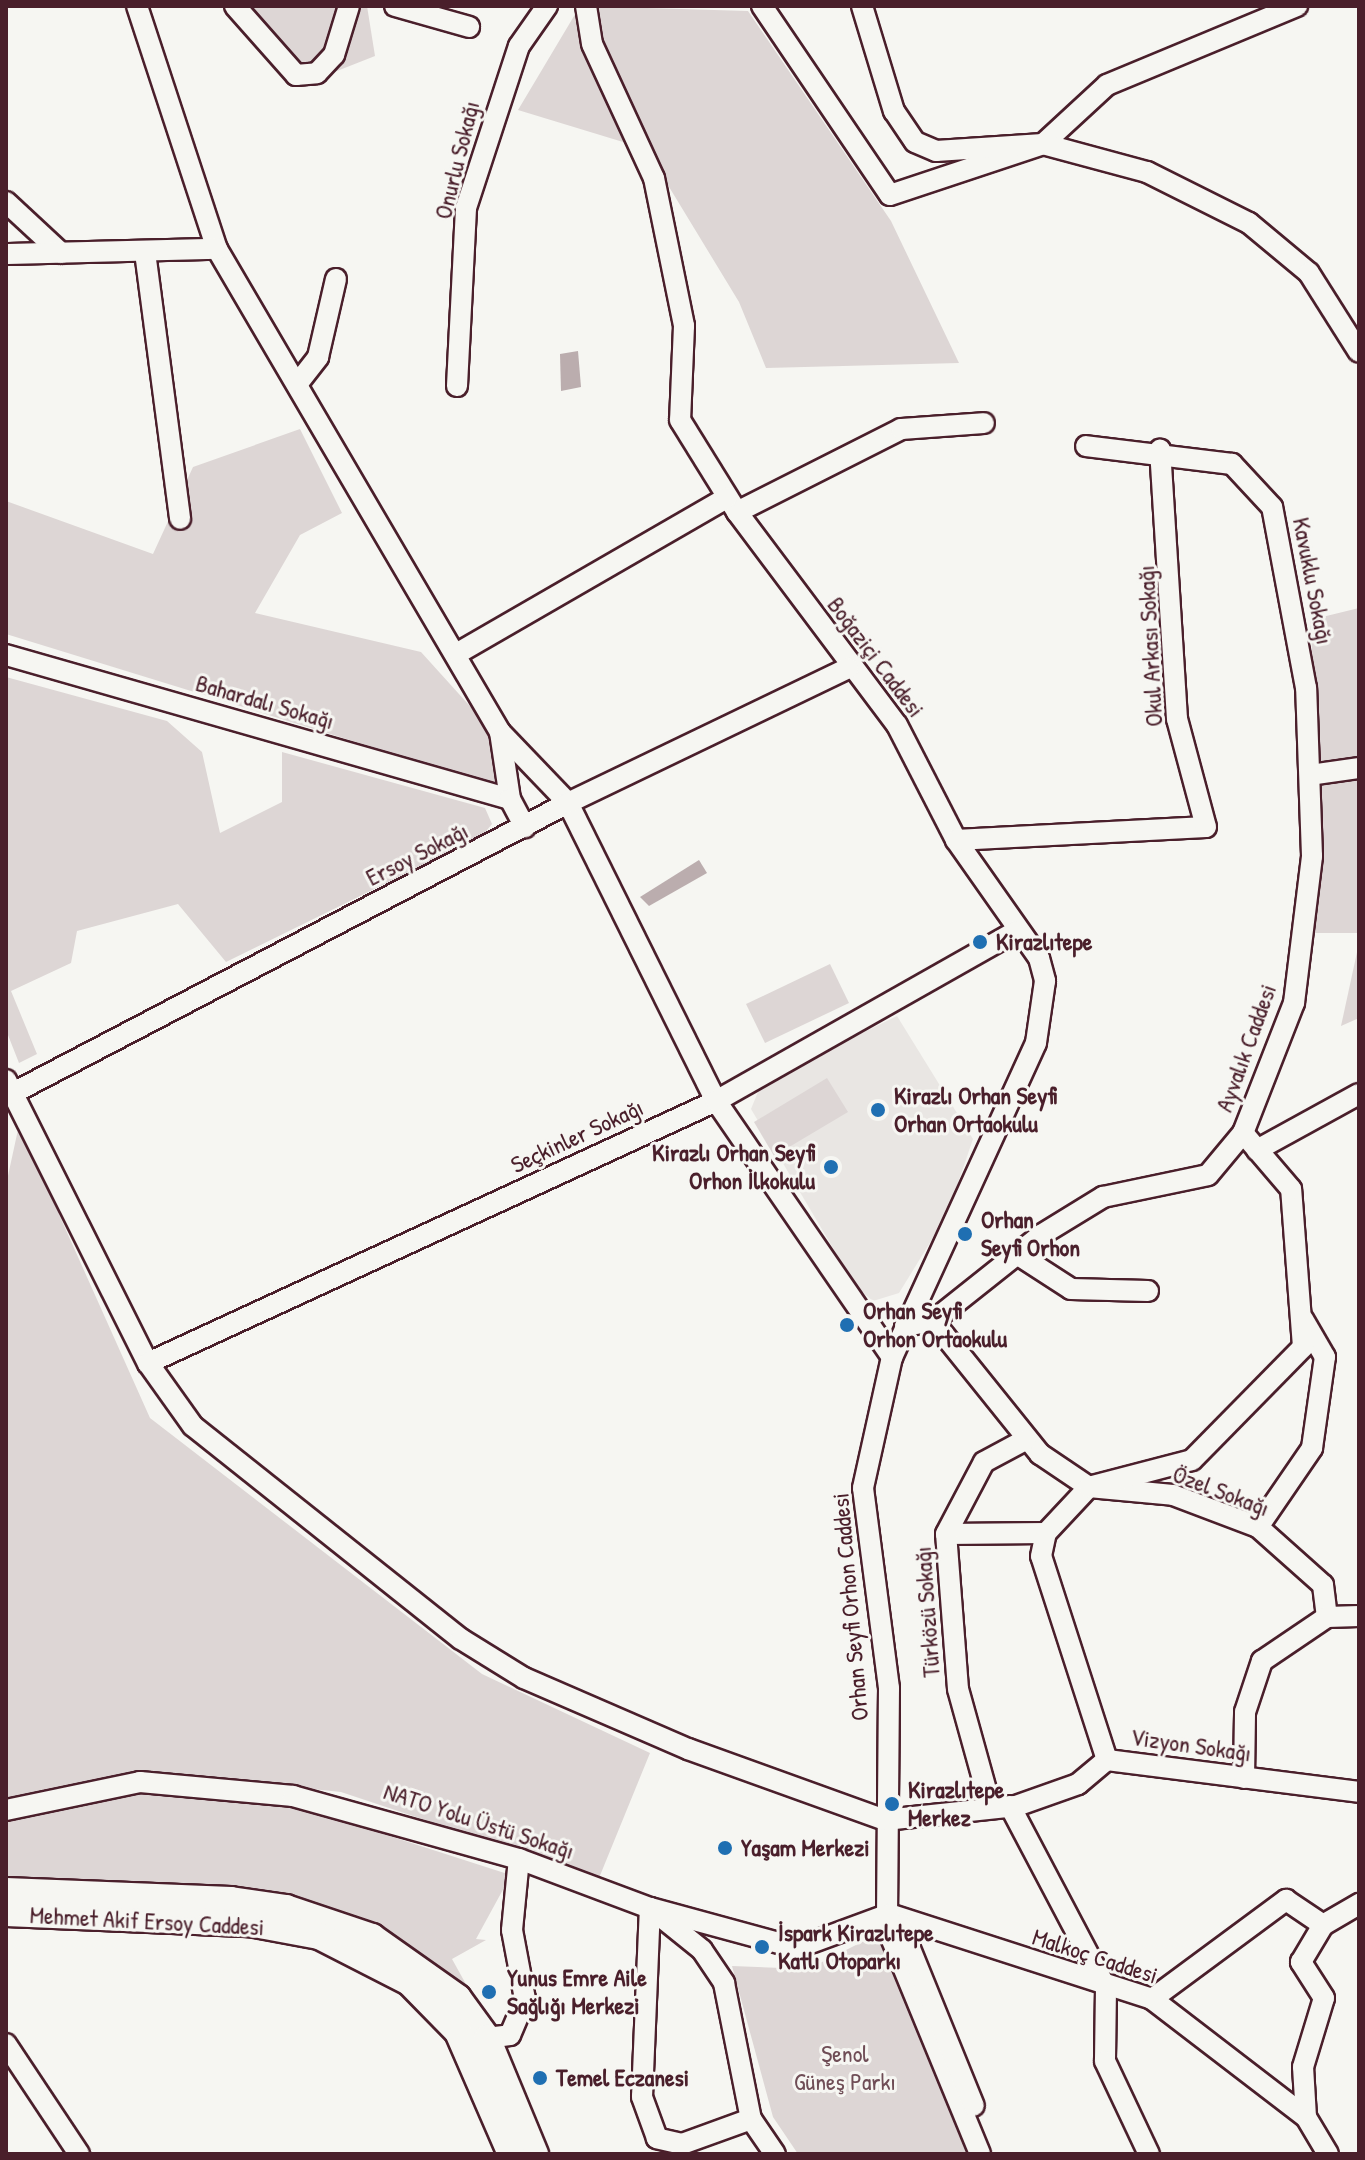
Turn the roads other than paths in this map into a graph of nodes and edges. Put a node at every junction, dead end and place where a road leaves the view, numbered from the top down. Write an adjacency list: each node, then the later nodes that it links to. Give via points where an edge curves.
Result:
1 (137, 6): 13 (street)
2 (235, 6): 3 (street, via 296,75 317,73 334,55)
3 (349, 6)
4 (395, 6): 10 (street)
5 (547, 6): 20 (street, Onurlu Sokağı, via 508,73 466,208)
6 (586, 6): 24 (street, Boğaziçi Caddesi, via 592,44 654,178 684,326 680,420)
7 (762, 6): 11 (street, via 890,195)
8 (862, 6): 11 (street, via 894,111 915,142 936,151)
9 (1297, 6): 11 (street, via 1107,85)
10 (469, 27)
11 (1043, 144): 18 (street, via 1147,172 1249,223 1309,273)
12 (6, 202): 15 (street)
13 (217, 249): 14 (street); 19 (street)
14 (145, 252): 15 (street); 25 (street)
15 (61, 253): 16 (street)
16 (6, 254)
17 (336, 279): 19 (street, via 318,357)
18 (1359, 352)
19 (298, 383): 26 (street)
20 (457, 386)
21 (984, 423): 24 (street, via 901,429)
22 (1086, 446): 23 (street, Kavuklu Sokağı)
23 (1160, 450): 31 (street, Kavuklu Sokağı, via 1232,464 1272,507 1306,688); 35 (street, Okul Arkası Sokağı, via 1177,719 1206,827)
24 (732, 505): 26 (street); 28 (street, Boğaziçi Caddesi)
25 (180, 519)
26 (458, 653): 29 (street)
27 (6, 655): 32 (street, Bahardalı Sokağı)
28 (848, 668): 33 (street, Ersoy Sokağı); 35 (street, Boğaziçi Caddesi, via 897,725)
29 (500, 732): 32 (street); 33 (street)
30 (1359, 768): 31 (street)
31 (1310, 775): 40 (street, Ayvalık Caddesi, via 1312,856 1294,1003)
32 (510, 799): 34 (street)
33 (568, 803): 34 (street, Ersoy Sokağı); 39 (street)
34 (525, 827): 37 (street, Ersoy Sokağı)
35 (956, 840): 36 (street, Boğaziçi Caddesi)
36 (1015, 932): 39 (street, Seçkinler Sokağı); 46 (street, Boğaziçi Caddesi, via 1039,958 1045,981 1036,1043)
37 (9, 1087): 48 (street)
38 (1359, 1094): 41 (street)
39 (716, 1101): 47 (street); 48 (street, Seçkinler Sokağı)
40 (1243, 1133): 41 (street); 42 (street, Ayvalık Caddesi, via 1208,1175 1103,1197)
41 (1257, 1150): 44 (street, via 1291,1189)
42 (1017, 1254): 43 (street, via 1071,1289); 45 (street, Ayvalık Caddesi)
43 (1148, 1291)
44 (1301, 1315): 50 (street, via 1303,1347 1192,1460); 51 (street, via 1325,1357 1312,1448)
45 (933, 1321): 46 (street, Ayvalık Caddesi); 49 (street, via 972,1360)
46 (905, 1326): 47 (street, Orhan Seyfi Orhon Caddesi)
47 (892, 1357): 61 (street, Orhan Seyfi Orhon Caddesi, via 863,1488 889,1688)
48 (148, 1363): 61 (street, via 221,1453 490,1659 688,1749)
49 (1025, 1440): 50 (street); 53 (street, Türközü Sokağı, via 984,1462)
50 (1089, 1487): 51 (street, Özel Sokağı, via 1173,1495); 52 (street)
51 (1258, 1527): 55 (street, Özel Sokağı, via 1323,1585)
52 (1046, 1533): 53 (street); 56 (street, via 1041,1556)
53 (946, 1534): 59 (street, Türközü Sokağı, via 958,1689)
54 (1359, 1616): 55 (street)
55 (1327, 1617): 57 (street, via 1262,1661 1245,1712)
56 (1107, 1760): 57 (street, Vizyon Sokağı); 59 (street, Vizyon Sokağı, via 1078,1784)
57 (1244, 1778): 58 (street, Vizyon Sokağı)
58 (1359, 1792)
59 (1000, 1807): 61 (street, Vizyon Sokağı); 69 (street, Türközü Sokağı)
60 (6, 1810): 62 (street, NATO Yolu Üstü Sokağı, via 104,1786 186,1782 379,1815)
61 (885, 1820): 67 (street, Orhan Seyfi Orhon Caddesi)
62 (519, 1859): 65 (street, NATO Yolu Üstü Sokağı); 72 (street, via 512,1930 525,1999 510,2035)
63 (6, 1891): 72 (main road, Mehmet Akif Ersoy Caddesi, via 231,1900 333,1921 422,1967)
64 (1359, 1904): 68 (street)
65 (650, 1908): 67 (street, via 797,1948); 74 (street, NATO Yolu Üstü Sokağı, via 702,1950 724,1983); 74 (street, via 642,2097 657,2138 682,2144)
66 (6, 1913): 72 (main road, Mehmet Akif Ersoy Caddesi, via 249,1923 319,1936 409,1982)
67 (889, 1914): 69 (street, Malkoç Caddesi); 79 (street, via 887,1928); 80 (street, Orhan Seyfi Orhon Caddesi, via 900,1924)
68 (1323, 1925): 70 (street, via 1286,1900); 73 (street, via 1301,1962 1324,1998 1303,2067)
69 (1106, 1988): 70 (street, Malkoç Caddesi); 81 (street, via 1105,2061)
70 (1152, 1999): 73 (street, Malkoç Caddesi)
71 (6, 2044): 75 (street)
72 (479, 2045): 76 (main road, Mehmet Akif Ersoy Caddesi); 77 (main road, Mehmet Akif Ersoy Caddesi)
73 (1306, 2117): 82 (street, Malkoç Caddesi)
74 (751, 2119): 78 (street, NATO Yolu Üstü Sokağı)
75 (79, 2154)
76 (511, 2154)
77 (535, 2154)
78 (775, 2154)
79 (980, 2154)
80 (994, 2154)
81 (1149, 2154)
82 (1328, 2154)

